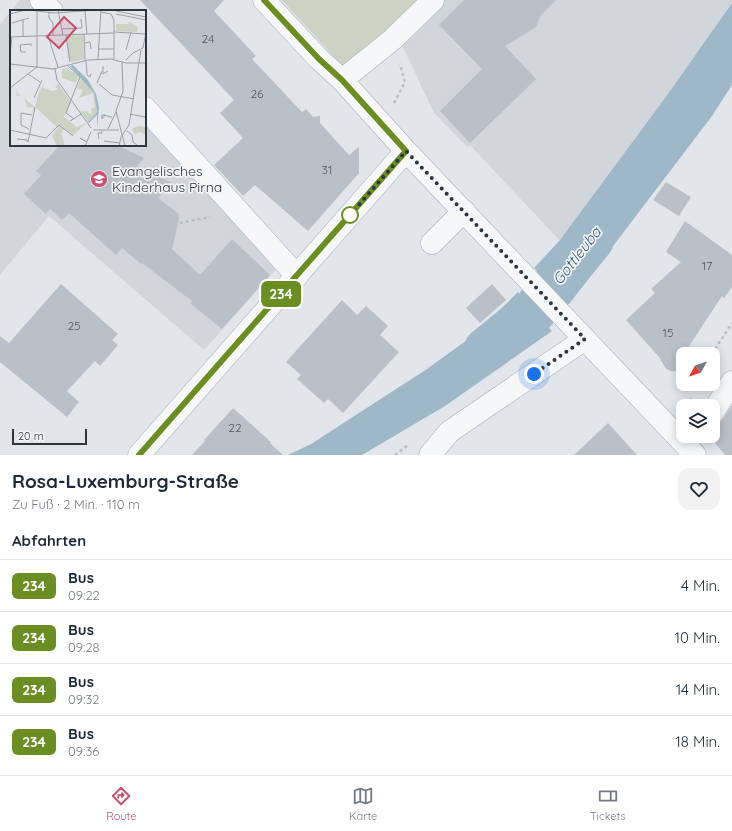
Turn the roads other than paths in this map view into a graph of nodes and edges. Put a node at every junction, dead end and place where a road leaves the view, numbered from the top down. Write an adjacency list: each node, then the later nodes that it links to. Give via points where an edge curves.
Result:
1 (41, 0): 4 (street)
2 (264, 0): 5 (street)
3 (433, 0): 5 (street, via 393,39)
4 (51, 10)
5 (342, 80): 7 (street)
6 (146, 109): 10 (street)
7 (406, 151): 8 (street); 10 (street)
8 (464, 211): 9 (street); 11 (street)
9 (432, 243)
10 (297, 276): 15 (street)
11 (585, 339): 14 (street); 16 (street, via 449,432)
12 (732, 382): 13 (street)
13 (720, 401)
14 (693, 450)
15 (139, 455)
16 (430, 455)

